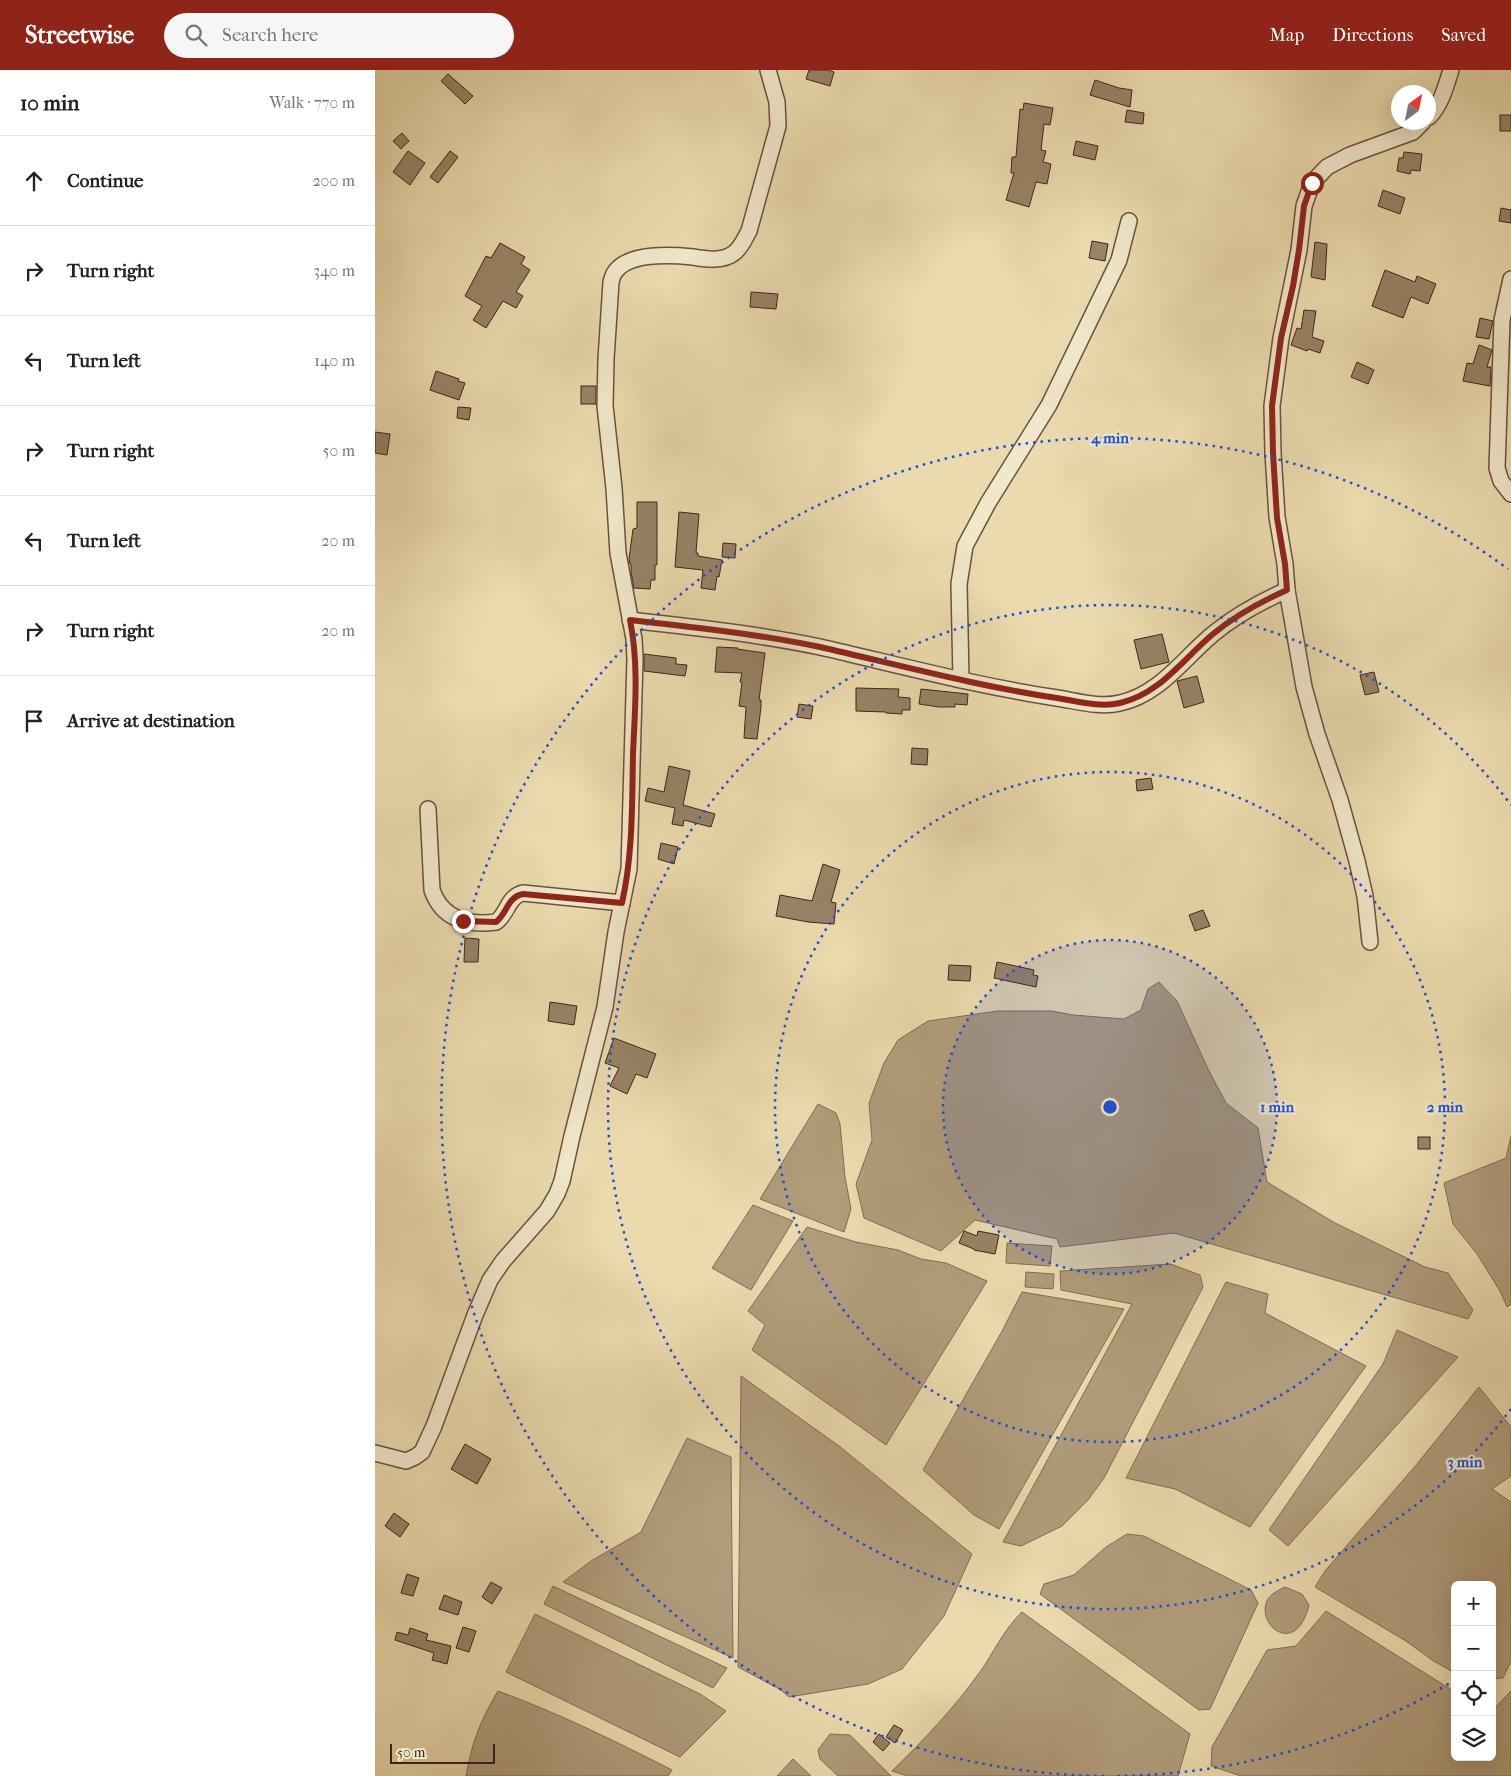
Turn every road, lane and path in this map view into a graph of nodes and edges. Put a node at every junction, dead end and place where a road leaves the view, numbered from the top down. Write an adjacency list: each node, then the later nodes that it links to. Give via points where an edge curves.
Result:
1 (768, 70): 9 (street, via 777,102 778,126 749,231 741,244 724,258 639,258 623,265 611,282 605,406 618,554)
2 (1451, 70): 3 (street, via 1446,89)
3 (1436, 107)
4 (1415, 130): 8 (street, via 1327,167 1312,183 1304,206 1272,406 1277,518)
5 (1129, 221): 10 (street, via 1119,260 1049,404 987,502 965,546 959,584)
6 (1511, 279): 7 (street, via 1503,320 1497,468 1501,482)
7 (1511, 494)
8 (1287, 590): 10 (street, via 1231,620 1150,691 1121,703 1105,706); 13 (street, via 1304,687 1357,861 1365,896)
9 (630, 620): 10 (street, via 726,631 819,647); 12 (street, via 635,696 629,870)
10 (961, 679)
11 (427, 809): 12 (street, via 432,890 435,900 454,918 496,922 513,898 523,894)
12 (622, 903): 14 (street, via 605,1007 557,1194 547,1211 490,1280 421,1452 406,1461)
13 (1369, 942)
14 (375, 1452)

